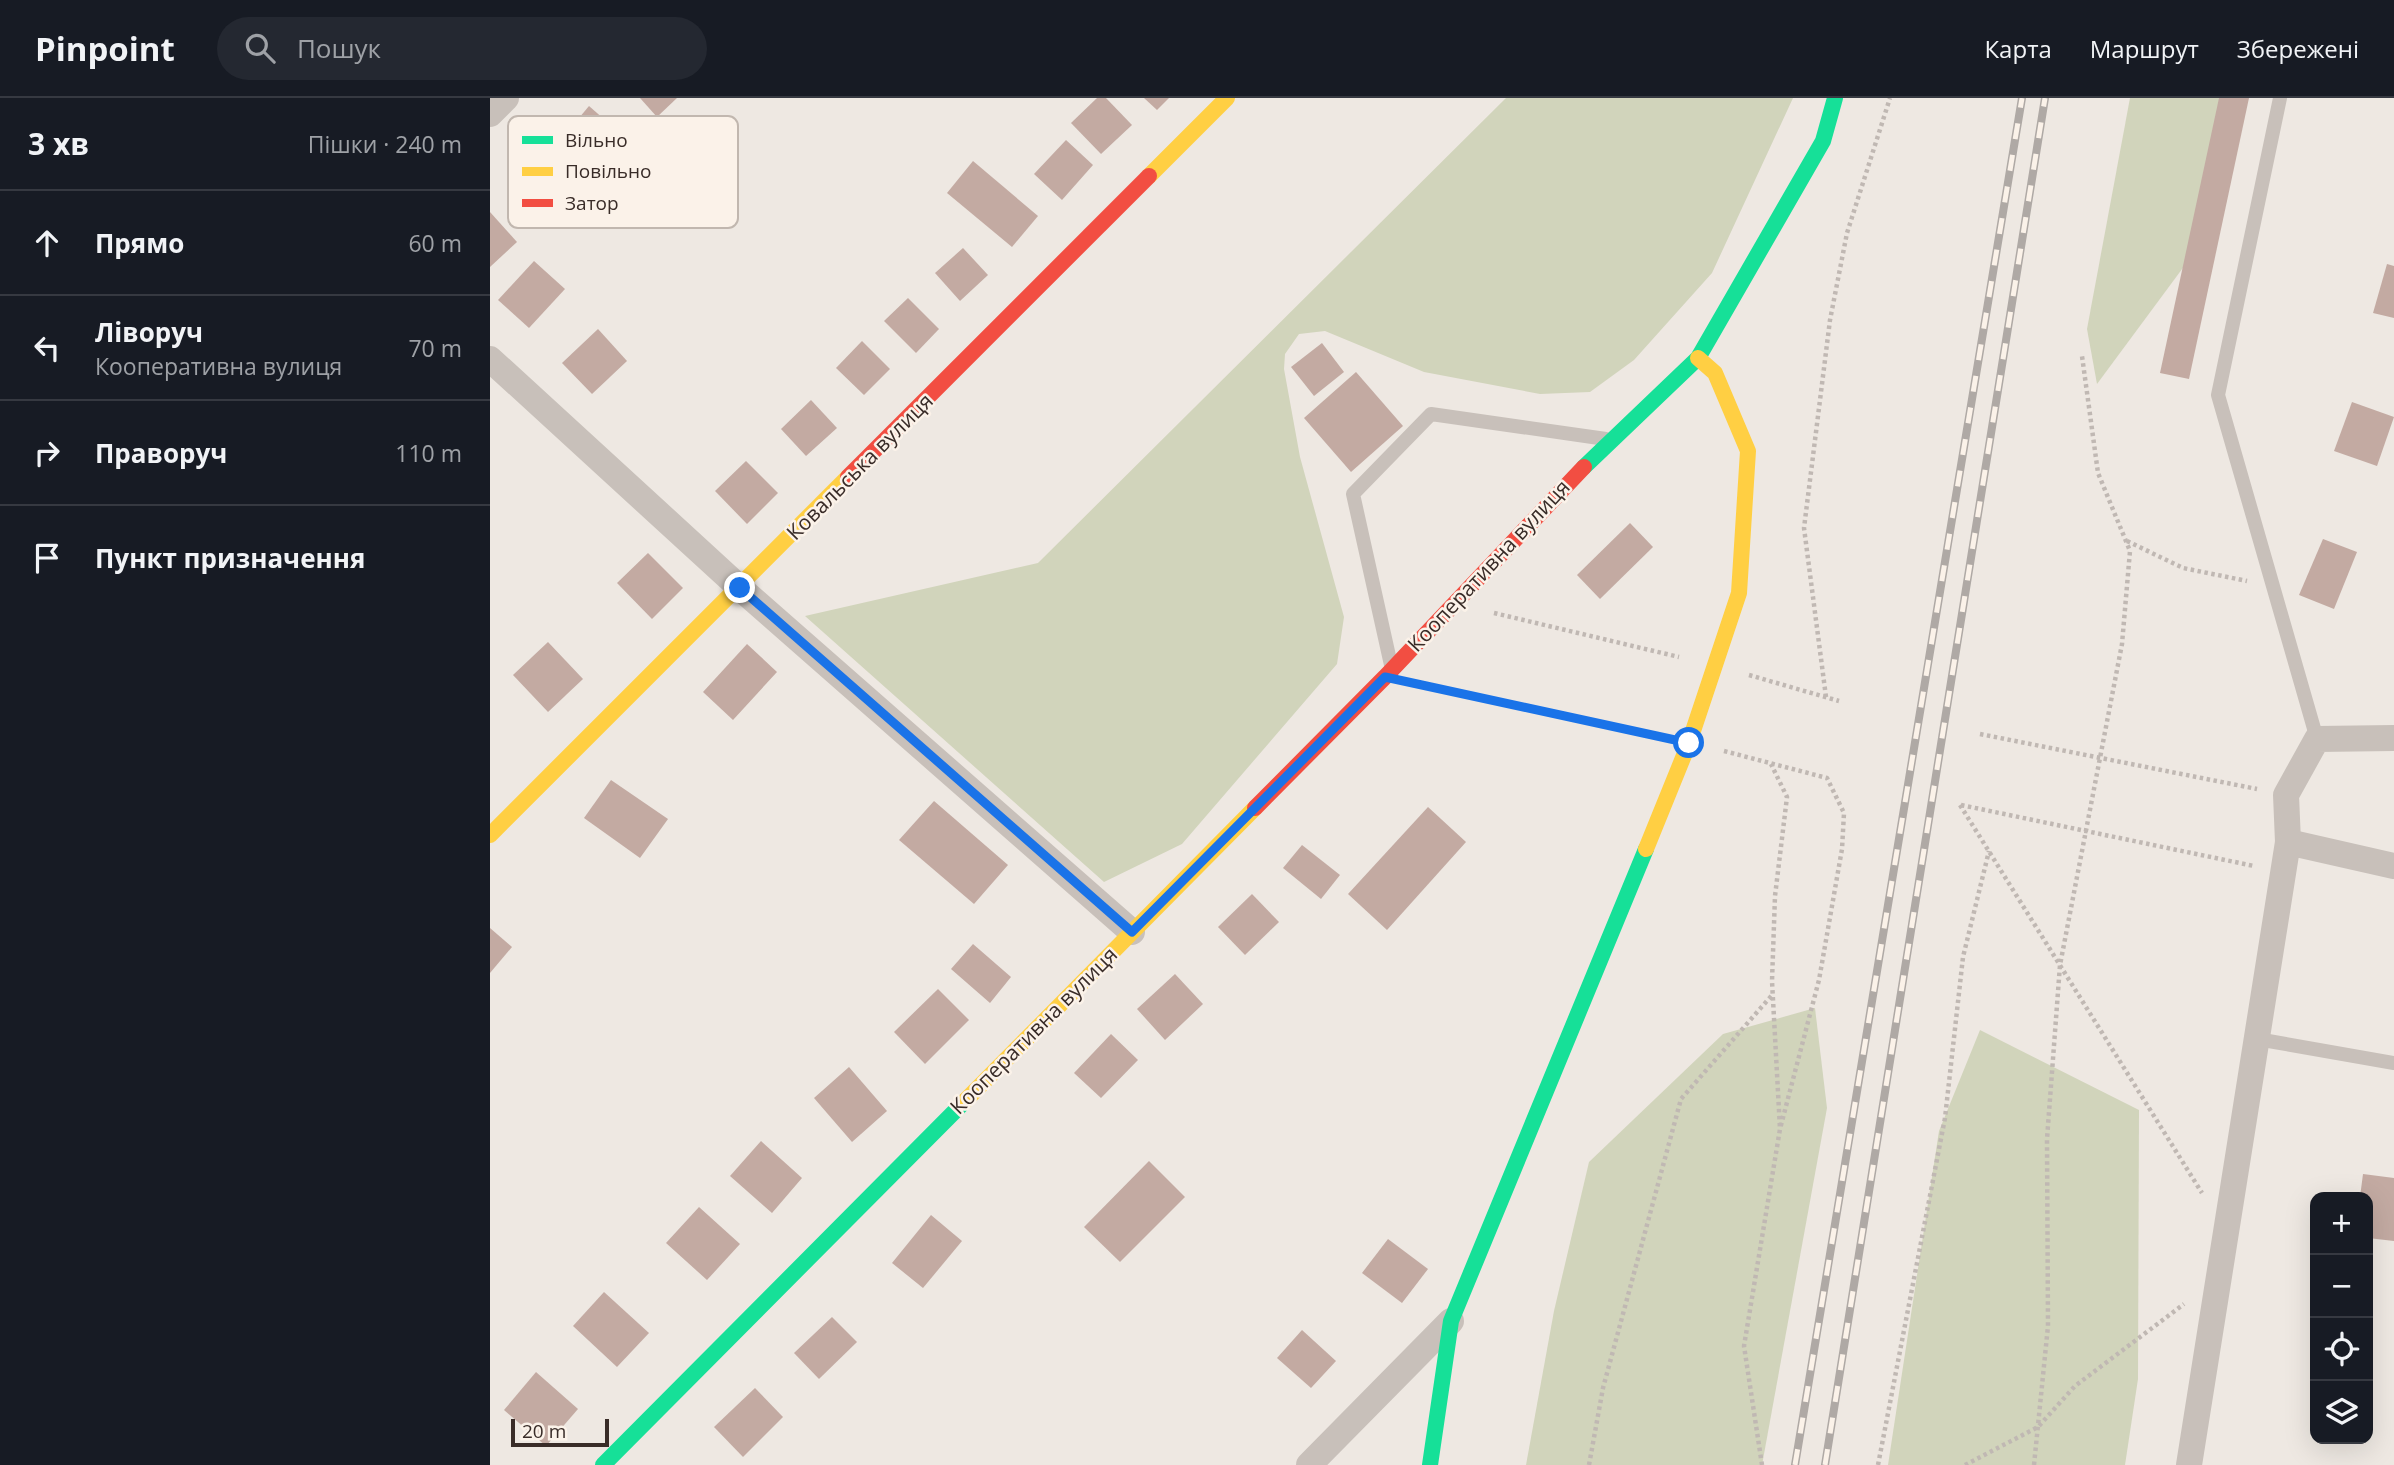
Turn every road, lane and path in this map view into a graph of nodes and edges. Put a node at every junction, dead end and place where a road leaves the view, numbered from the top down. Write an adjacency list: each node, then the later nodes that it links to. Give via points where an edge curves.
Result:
1 (506, 98): 6 (street)
2 (1227, 98): 13 (street, Ковальська вулиця)
3 (1835, 98): 8 (street, Кооперативна вулиця, via 1824,141)
4 (1891, 98): 17 (path, via 1847,233 1830,320 1804,528)
5 (2280, 98): 12 (lane, via 2218,396)
6 (490, 114)
7 (2082, 356): 11 (path, via 2098,473)
8 (1698, 358): 10 (street, Кооперативна вулиця); 15 (street, via 1714,373 1748,451 1739,593)
9 (490, 359): 13 (street)
10 (1610, 439): 14 (street, Кооперативна вулиця); 16 (lane, via 1431,414 1353,494)
11 (2126, 540): 12 (path, via 2183,568); 23 (path, via 2130,551 2122,644)
12 (2273, 587): 21 (lane)
13 (740, 588): 27 (street, Ковальська вулиця); 32 (street)
14 (1454, 604): 15 (path); 16 (street, Кооперативна вулиця)
15 (1714, 666): 17 (path); 22 (street)
16 (1388, 673): 22 (path); 32 (street, Кооперативна вулиця)
17 (1826, 697): 18 (path)
18 (1839, 701)
19 (1980, 734): 23 (path)
20 (2394, 738): 21 (street)
21 (2317, 739): 25 (street)
22 (1689, 743): 24 (path); 40 (street)
23 (2102, 758): 25 (path); 26 (path)
24 (1771, 763): 34 (path, via 1787,797 1775,896); 37 (path, via 1827,778 1844,813 1819,980)
25 (2286, 794): 28 (street)
26 (2085, 831): 29 (path, via 1960,805); 31 (path); 33 (path)
27 (490, 835)
28 (2288, 842): 30 (street); 31 (street)
29 (1989, 851): 33 (path); 47 (path, via 1963,957 1945,1118)
30 (2394, 866)
31 (2283, 872): 35 (street)
32 (1132, 932): 42 (street, Кооперативна вулиця)
33 (2060, 965): 38 (path); 41 (path, via 2047,1139 2048,1326)
34 (1773, 994): 37 (path); 45 (path, via 1681,1099 1602,1388)
35 (2256, 1039): 36 (lane); 38 (street)
36 (2394, 1063)
37 (1780, 1129): 46 (path, via 1744,1346)
38 (2226, 1231): 39 (street)
39 (2219, 1274): 41 (path, via 2075,1387); 50 (street)
40 (1451, 1321): 43 (street); 44 (street)
41 (2038, 1427): 48 (path); 49 (path)
42 (603, 1465)
43 (1309, 1465)
44 (1430, 1465)
45 (1589, 1465)
46 (1762, 1465)
47 (1878, 1465)
48 (1965, 1465)
49 (2034, 1465)
50 (2189, 1465)

